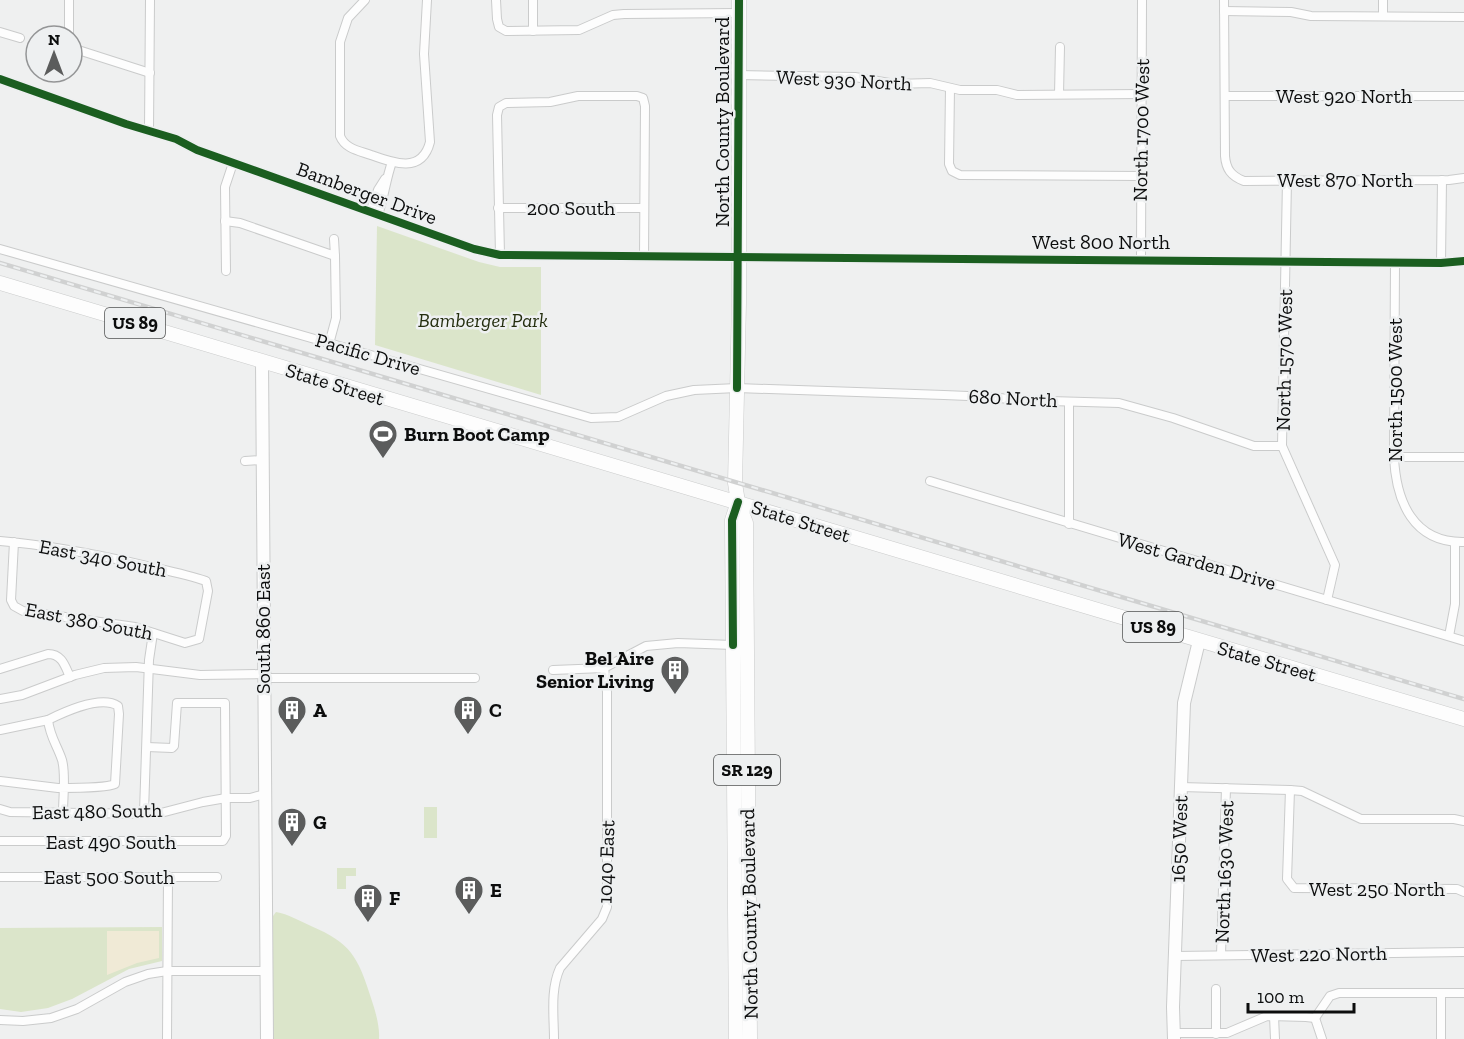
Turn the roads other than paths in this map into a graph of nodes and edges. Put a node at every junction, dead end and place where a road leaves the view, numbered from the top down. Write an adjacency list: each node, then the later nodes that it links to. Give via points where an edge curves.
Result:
1 (69, 0): 14 (street)
2 (150, 0): 20 (street)
3 (365, 0): 29 (street, via 348,18 340,42 340,136 346,146)
4 (427, 0): 29 (street, via 424,54 430,142 419,160 401,165)
5 (496, 0): 15 (street, via 499,27 506,31)
6 (533, 0): 15 (street)
7 (1142, 0): 25 (street, North 1700 West)
8 (1224, 0): 11 (street)
9 (1383, 0): 12 (street)
10 (739, 6): 15 (street, via 613,15 579,30); 21 (main road, North County Boulevard / SR 129)
11 (1224, 11): 12 (street); 26 (street)
12 (1383, 16): 13 (street)
13 (1464, 17)
14 (69, 24)
15 (533, 31)
16 (0, 32): 17 (street)
17 (20, 38)
18 (1059, 47): 24 (street)
19 (84, 52): 20 (street)
20 (150, 73): 28 (street)
21 (738, 75): 23 (street, West 930 North, via 855,77 895,84 930,82); 44 (main road, North County Boulevard / SR 129)
22 (0, 79): 28 (street, Bamberger Drive)
23 (950, 88): 24 (street, via 1017,95); 31 (street, via 949,164 960,175)
24 (1059, 94): 25 (street)
25 (1142, 94): 31 (street, North 1700 West)
26 (1225, 96): 27 (street, West 920 North); 33 (street, West 870 North, via 1226,166 1235,178 1244,181)
27 (1464, 96)
28 (149, 130): 30 (street, Bamberger Drive)
29 (392, 162): 37 (street, via 385,193)
30 (232, 163): 37 (street, Bamberger Drive); 38 (street, via 225,187)
31 (1142, 176): 45 (street, North 1700 West)
32 (1464, 178): 34 (street, West 870 North)
33 (1287, 180): 34 (street, West 870 North); 46 (street, North 1570 West)
34 (1442, 180): 49 (street)
35 (498, 208): 36 (street, 200 South); 36 (street, via 499,107 578,96 637,96 643,98 645,105); 41 (street)
36 (644, 208): 43 (street)
37 (374, 213): 41 (street, Bamberger Drive)
38 (225, 221): 42 (street); 50 (street)
39 (334, 239): 42 (street)
40 (0, 249): 52 (street, Pacific Drive)
41 (500, 255): 43 (street, Bamberger Drive)
42 (335, 256): 52 (street, via 336,318)
43 (644, 256): 44 (street, Bamberger Drive)
44 (738, 257): 45 (street, West 800 North); 54 (main road, North County Boulevard / SR 129)
45 (1141, 259): 46 (street, West 800 North)
46 (1285, 260): 48 (street, West 800 North); 56 (street, North 1570 West)
47 (1464, 261): 49 (street, West 800 North)
48 (1395, 262): 49 (street, West 800 North); 57 (street, North 1500 West)
49 (1441, 262)
50 (226, 271)
51 (0, 283): 53 (main road, State Street / US 89)
52 (329, 344): 54 (street, Pacific Drive, via 591,418 618,417 677,393)
53 (262, 362): 59 (street, South 860 East); 62 (main road, State Street / US 89)
54 (737, 388): 55 (street, 680 North); 62 (main road, North County Boulevard / SR 129)
55 (1069, 402): 56 (street, 680 North, via 1119,403 1254,446); 63 (street)
56 (1282, 446): 67 (street, North 1570 West, via 1335,566)
57 (1394, 457): 58 (street); 66 (street, North 1500 West, via 1398,493 1409,514 1430,534)
58 (1464, 457)
59 (262, 460): 60 (street); 78 (street, South 860 East)
60 (246, 461)
61 (930, 481): 63 (street, West Garden Drive)
62 (738, 502): 71 (main road, State Street / US 89); 73 (main road, North County Boulevard / SR 129, via 732,519); 119 (main road, North County Boulevard / SR 129, via 746,523)
63 (1069, 524): 67 (street, West Garden Drive)
64 (0, 541): 65 (street, East 340 South)
65 (14, 542): 68 (street, East 380 South, via 14,606 23,611); 70 (street, East 340 South, via 107,556 206,582 208,591)
66 (1460, 542): 69 (street)
67 (1327, 600): 69 (street, West Garden Drive)
68 (153, 633): 70 (street, East 380 South, via 185,642); 74 (street)
69 (1449, 636): 72 (street, West Garden Drive)
70 (199, 639)
71 (1199, 641): 82 (main road, State Street / US 89); 87 (street, 1650 West, via 1184,703)
72 (1464, 641)
73 (733, 645): 75 (street, via 645,646); 118 (main road, North County Boulevard / SR 129)
74 (149, 668): 78 (street, via 200,675); 79 (street, via 104,668); 85 (street)
75 (604, 668): 77 (street); 117 (street, 1040 East, via 607,907 602,919 556,976)
76 (0, 669): 79 (street, via 56,654)
77 (553, 670)
78 (264, 676): 80 (street); 91 (street, South 860 East)
79 (70, 677): 81 (street, via 22,696)
80 (475, 678)
81 (0, 699)
82 (1464, 719)
83 (48, 720): 84 (street); 88 (street, via 50,737 62,762); 88 (street, via 101,702 118,706 115,783)
84 (0, 730)
85 (147, 747): 92 (street, via 174,746 177,703 225,703); 95 (street)
86 (0, 782): 88 (street)
87 (1181, 787): 89 (street); 104 (street, 1650 West)
88 (63, 788): 94 (street)
89 (1226, 788): 90 (street); 103 (street, North 1630 West)
90 (1290, 790): 96 (street, via 1302,791 1361,819); 101 (street, West 250 North, via 1287,879 1291,887)
91 (265, 794): 92 (street, East 480 South); 105 (street, South 860 East)
92 (226, 798): 95 (street, East 480 South, via 157,814); 97 (street, East 490 South, via 223,842)
93 (0, 809): 94 (street, East 480 South)
94 (63, 812): 95 (street, East 480 South)
95 (144, 812)
96 (1464, 821)
97 (0, 841)
98 (168, 876): 99 (street, East 500 South); 100 (street, East 500 South); 106 (street)
99 (0, 877)
100 (218, 877)
101 (1464, 892)
102 (1464, 952): 103 (street, West 220 North)
103 (1221, 955): 104 (street, West 220 North)
104 (1175, 956): 114 (street, 1650 West)
105 (266, 970): 106 (street); 116 (street, South 860 East)
106 (167, 971): 112 (street, via 125,982 77,1010 51,1018); 115 (street)
107 (1216, 989): 113 (street)
108 (1441, 993): 109 (street); 111 (street, via 1339,993 1330,996); 122 (street)
109 (1464, 993)
110 (1274, 1016): 111 (street); 113 (street); 120 (street)
111 (1315, 1018): 121 (street)
112 (0, 1020)
113 (1216, 1034): 114 (street)
114 (1174, 1036)
115 (167, 1039)
116 (267, 1039)
117 (554, 1039)
118 (736, 1039)
119 (750, 1039)
120 (1275, 1039)
121 (1322, 1039)
122 (1441, 1039)

